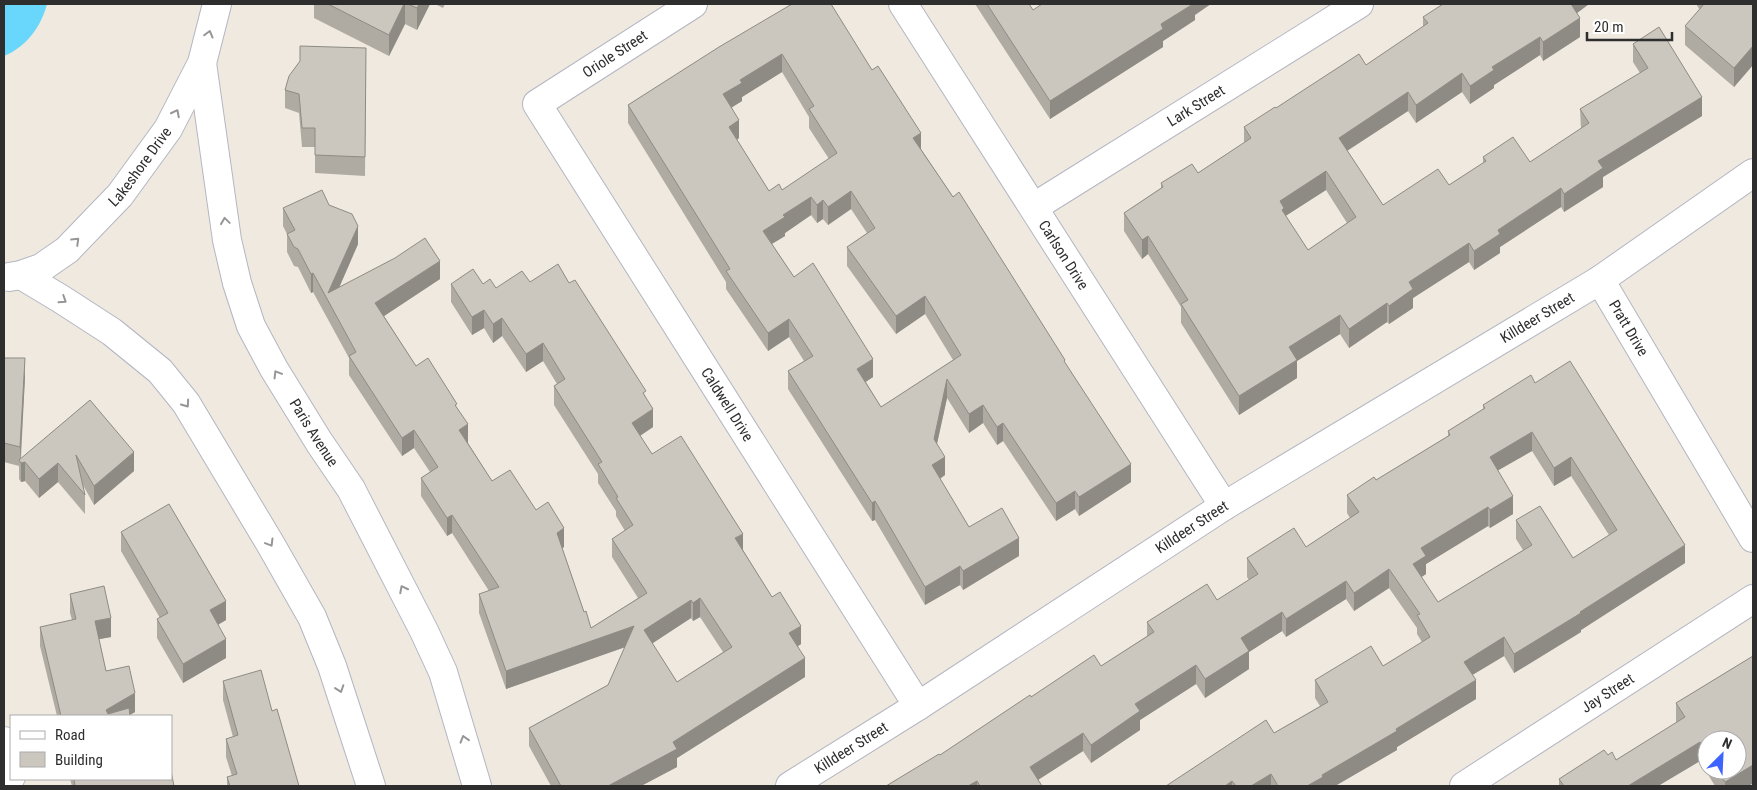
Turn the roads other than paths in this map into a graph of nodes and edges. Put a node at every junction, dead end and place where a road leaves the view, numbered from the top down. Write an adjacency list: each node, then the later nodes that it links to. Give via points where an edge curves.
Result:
1 (217, 4): 5 (street, Lakeshore Drive, one-way to 1)
2 (693, 4): 6 (street, Oriole Street)
3 (903, 4): 8 (street, Carlson Drive)
4 (1359, 4): 8 (street, Lark Street)
5 (202, 63): 9 (street, Lakeshore Drive, one-way to 5, via 42,268 66,250 120,195 168,129); 19 (street, Paris Avenue, one-way to 5, via 443,672 424,631 351,489 274,370 251,326 227,240)
6 (537, 104): 14 (street, Caldwell Drive)
7 (1753, 174): 10 (street)
8 (1034, 207): 11 (street, Carlson Drive)
9 (12, 276): 18 (street, one-way to 18, via 61,298 112,332 160,371 186,403 312,617 332,666)
10 (1600, 280): 11 (street, Killdeer Street); 12 (street, Pratt Drive)
11 (1224, 506): 14 (street, Killdeer Street)
12 (1753, 538)
13 (1753, 599): 17 (street, Jay Street)
14 (918, 706): 20 (street, Killdeer Street)
15 (4, 740): 16 (street)
16 (10, 773)
17 (1471, 784)
18 (371, 786)
19 (477, 786)
20 (790, 786)

